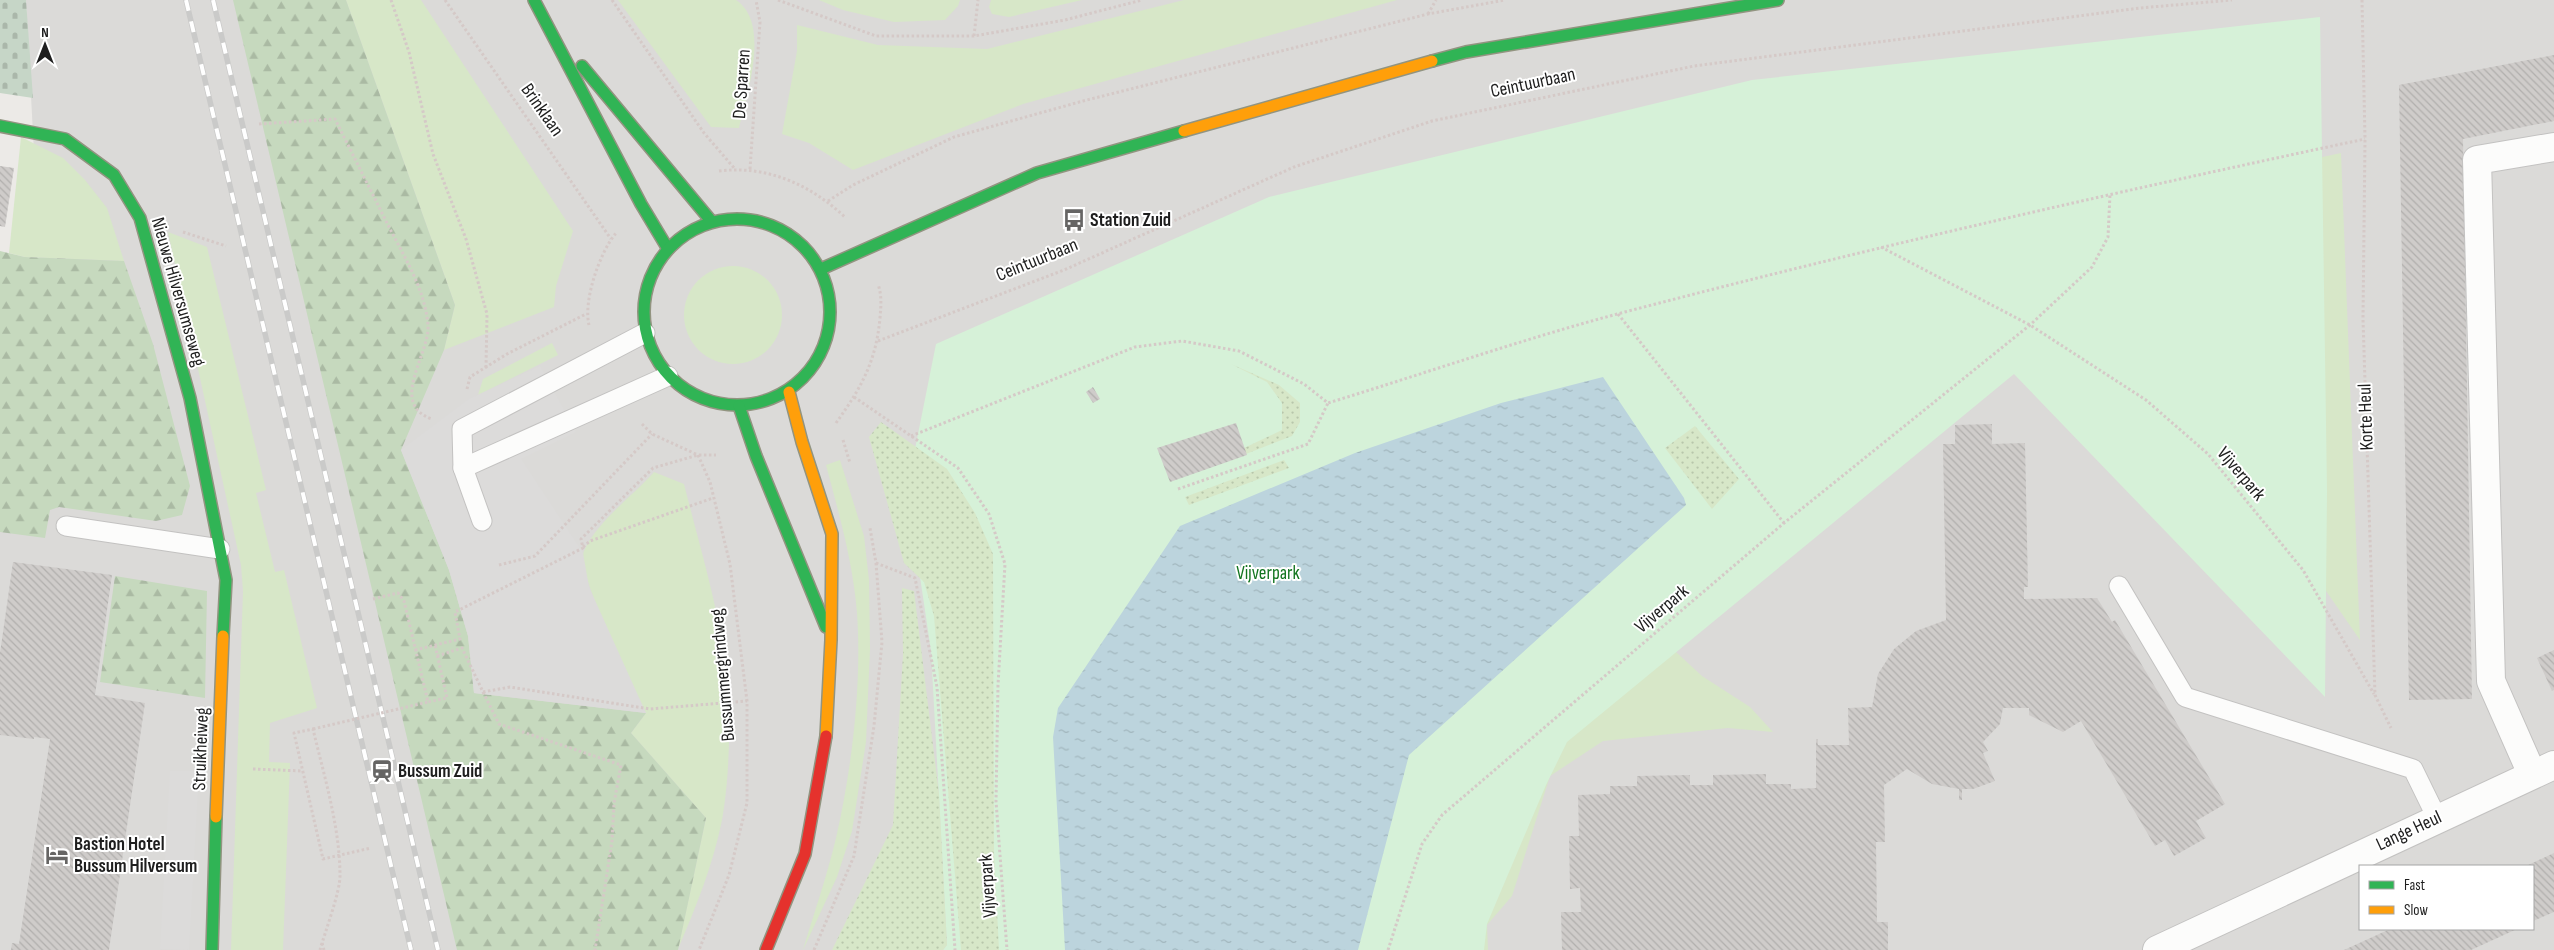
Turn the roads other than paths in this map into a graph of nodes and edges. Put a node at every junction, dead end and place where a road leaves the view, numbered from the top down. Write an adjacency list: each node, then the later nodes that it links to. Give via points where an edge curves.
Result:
1 (534, 0): 3 (main road)
2 (1778, 0): 8 (main road, via 1466,52 1037,173)
3 (549, 26): 6 (main road); 7 (main road, via 641,204)
4 (0, 126): 16 (main road, Nieuwe Hilversumseweg, via 65,139 114,175 140,218 190,398)
5 (2554, 147): 19 (street, via 2477,160 2491,681)
6 (712, 222): 7 (main road, via 688,232); 8 (main road, via 744,218 775,226 802,243)
7 (668, 249): 9 (main road, via 651,274 644,303)
8 (821, 269): 11 (main road, via 831,301 828,336 814,367)
9 (645, 332): 10 (main road, via 654,356); 13 (lane, via 462,429)
10 (668, 376): 12 (main road, via 700,398); 13 (lane)
11 (789, 392): 12 (main road, via 765,403); 18 (main road, via 832,534)
12 (738, 406): 18 (main road)
13 (463, 468): 14 (lane)
14 (482, 521)
15 (66, 526): 16 (lane)
16 (220, 549): 21 (main road, Struikheiweg, via 226,580)
17 (2119, 586): 20 (lane, via 2185,697 2413,769)
18 (831, 640): 22 (main road, via 826,747 806,854)
19 (2543, 769): 20 (street, Lange Heul)
20 (2438, 818): 23 (street, Lange Heul)
21 (212, 950)
22 (766, 950)
23 (2157, 950)

